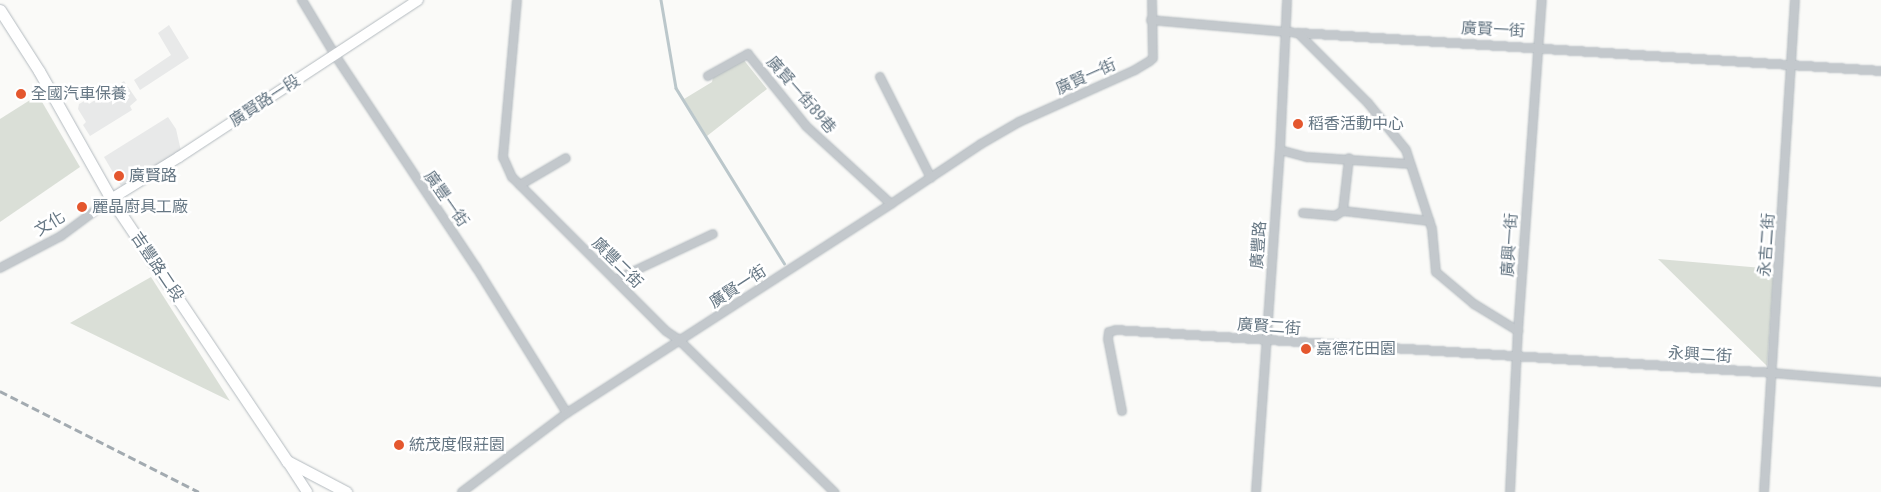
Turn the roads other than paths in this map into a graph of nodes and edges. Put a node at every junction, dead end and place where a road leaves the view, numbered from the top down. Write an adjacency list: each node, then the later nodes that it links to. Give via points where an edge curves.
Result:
1 (302, 0): 13 (street, 廣豐一街)
2 (418, 0): 13 (street, 廣賢路一段)
3 (517, 0): 23 (street, 廣豐二街, via 503,157 512,177)
4 (1152, 0): 9 (street)
5 (1287, 0): 10 (street, 廣豐路)
6 (1542, 0): 12 (street, 廣興一街)
7 (1795, 0): 14 (street, 永吉二街)
8 (0, 10): 24 (main road, 吉豐路二段)
9 (1151, 20): 10 (street, 廣賢一街); 22 (street, 廣賢一街, via 1153,58 1150,61 1006,129)
10 (1285, 32): 11 (street, 廣賢一街); 18 (street, 廣豐路)
11 (1298, 33): 12 (street, 廣賢一街); 21 (street, via 1382,118 1406,150)
12 (1538, 47): 14 (street, 廣賢一街); 32 (street, 廣興一街)
13 (334, 55): 24 (street, 廣賢路一段); 39 (street, 廣豐一街, via 476,267)
14 (1791, 65): 15 (street, 廣賢一街); 36 (street, 永吉二街)
15 (1881, 70)
16 (708, 76): 25 (street, 廣賢一街89巷, via 748,54 806,126)
17 (880, 77): 22 (street)
18 (1280, 150): 20 (street, via 1307,157); 34 (street, 廣豐路)
19 (566, 158): 23 (street)
20 (1348, 158): 21 (street); 26 (street)
21 (1410, 164): 28 (street)
22 (931, 178): 25 (street, 廣賢一街)
23 (520, 185): 31 (street, 廣豐二街)
24 (111, 199): 30 (street, 文化, via 61,236); 40 (main road, 吉豐路二段)
25 (891, 204): 33 (street, 廣賢一街)
26 (1343, 211): 27 (street, via 1335,216); 28 (street)
27 (1303, 213)
28 (1430, 221): 32 (street, via 1436,272 1474,304)
29 (713, 234): 31 (street)
30 (0, 268)
31 (615, 280): 33 (street, 廣豐二街)
32 (1518, 331): 35 (street, 廣興一街)
33 (678, 340): 39 (street, 廣賢一街); 44 (street, 廣豐二街)
34 (1266, 340): 35 (street, 廣賢二街); 38 (street, 廣賢二街, via 1109,332); 45 (street, 廣豐路)
35 (1517, 358): 36 (street, 永興二街); 46 (street, 廣興一街)
36 (1772, 373): 37 (street, 永興二街); 47 (street, 永吉二街)
37 (1881, 382)
38 (1122, 411)
39 (567, 413): 43 (street, 廣賢一街)
40 (287, 461): 41 (street); 42 (main road, 吉豐路二段)
41 (307, 492)
42 (346, 492)
43 (462, 492)
44 (834, 492)
45 (1256, 492)
46 (1510, 492)
47 (1764, 492)

